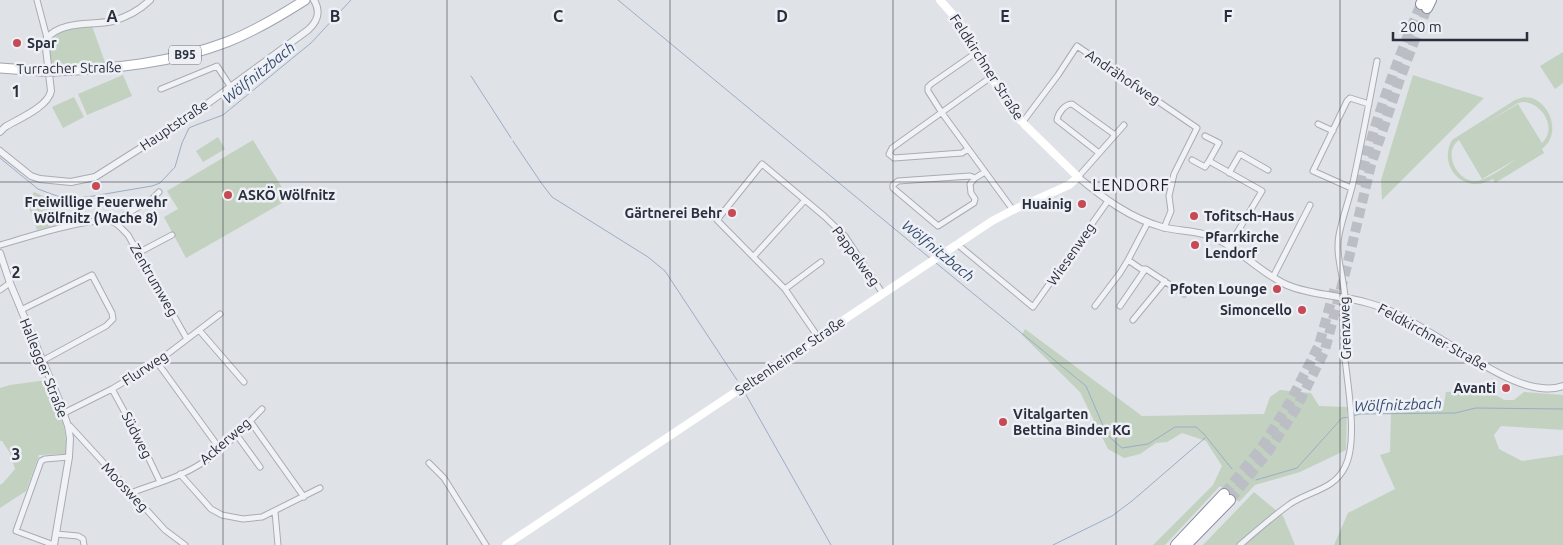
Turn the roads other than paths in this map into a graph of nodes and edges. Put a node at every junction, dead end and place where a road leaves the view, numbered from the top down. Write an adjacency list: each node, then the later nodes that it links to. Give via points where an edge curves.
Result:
1 (37, 0): 6 (street)
2 (150, 0): 6 (street, via 129,15 113,21 70,26 51,32)
3 (305, 0): 9 (main road, Turracher Straße / B95, bridge, via 228,42 182,56 94,70)
4 (314, 0): 11 (street, Hauptstraße, via 318,15 313,25)
5 (940, 0): 7 (main road, Feldkirchner Straße, via 959,22)
6 (46, 38): 18 (street, via 50,96)
7 (977, 52): 10 (main road, Feldkirchner Straße); 14 (street, via 928,87)
8 (1378, 61): 13 (street, Grenzweg)
9 (0, 68)
10 (991, 77): 14 (street); 15 (main road, Feldkirchner Straße)
11 (230, 86): 12 (street, via 217,66); 23 (street, Hauptstraße, via 188,118 95,177 71,182 40,180)
12 (161, 88)
13 (1368, 104): 19 (street, via 1350,98); 32 (street, Grenzweg)
14 (942, 113): 22 (street); 22 (street, via 892,148 889,154 894,158 962,153)
15 (1022, 123): 30 (main road, Feldkirchner Straße); 40 (street, Andrähofweg, via 1077,46 1197,128 1174,174 1169,196 1171,211)
16 (1318, 124): 19 (street)
17 (1124, 125): 20 (street)
18 (0, 132)
19 (1333, 132): 32 (street, via 1313,171)
20 (1115, 135): 24 (street); 24 (street, via 1072,104 1066,106 1057,120)
21 (1205, 136): 26 (street, via 1219,143)
22 (968, 149): 28 (street)
23 (0, 151)
24 (1099, 153): 30 (street)
25 (1192, 160): 26 (street, via 1205,167)
26 (1209, 161): 29 (street)
27 (1268, 170): 29 (street, via 1240,154)
28 (985, 172): 31 (street); 37 (street)
29 (1229, 173): 44 (street, via 1262,192)
30 (1078, 176): 35 (street, Feldkirchner Straße); 37 (main road, Seltenheimer Straße, via 1069,184)
31 (975, 178): 31 (street, via 898,181 893,188 938,226 974,203 970,184)
32 (1351, 188): 58 (street, Grenzweg, via 1339,236 1338,257)
33 (159, 192): 38 (street)
34 (805, 200): 47 (street); 47 (street, Pappelweg, via 762,164 717,220); 56 (street, Pappelweg, via 844,236)
35 (1108, 201): 39 (street, Feldkirchner Straße); 42 (street, Wiesenweg, via 1033,307)
36 (1310, 206): 51 (street)
37 (1013, 210): 42 (main road, Seltenheimer Straße)
38 (113, 222): 43 (street, via 93,221 63,227); 46 (street, Zentrumweg, via 128,235)
39 (1148, 222): 40 (street, Feldkirchner Straße); 48 (street)
40 (1164, 228): 44 (street, Feldkirchner Straße, via 1208,235)
41 (172, 235): 46 (street)
42 (957, 244): 56 (main road, Seltenheimer Straße)
43 (0, 245)
44 (1229, 246): 51 (street, Feldkirchner Straße)
45 (0, 253): 53 (street, Hallegger Straße)
46 (138, 253): 66 (street, Zentrumweg)
47 (754, 256): 54 (street, Pappelweg)
48 (1128, 260): 50 (street); 59 (street)
49 (821, 262): 54 (street)
50 (1140, 268): 52 (street); 60 (street, via 1144,271)
51 (1273, 277): 58 (street, Feldkirchner Straße, via 1306,292)
52 (1165, 282): 57 (street); 63 (street)
53 (10, 283): 55 (street); 61 (street, Hallegger Straße)
54 (785, 289): 65 (street, Pappelweg)
55 (0, 290)
56 (883, 294): 65 (main road, Seltenheimer Straße)
57 (1184, 294)
58 (1345, 297): 70 (street, Feldkirchner Straße, via 1370,303 1405,319 1519,382 1547,389); 96 (street, Grenzweg, via 1345,358 1351,411 1345,468 1324,489 1292,503)
59 (1095, 306)
60 (1120, 306)
61 (21, 310): 67 (street, Hallegger Straße); 67 (street, via 92,275 112,313 113,319 106,326)
62 (220, 314): 64 (street, Flurweg)
63 (1133, 320)
64 (199, 330): 66 (street, Flurweg); 69 (street)
65 (818, 337): 93 (main road, Seltenheimer Straße)
66 (187, 338): 68 (street, Flurweg)
67 (42, 361): 73 (street, Hallegger Straße)
68 (156, 362): 71 (street, Flurweg); 77 (street)
69 (244, 382)
70 (1563, 386)
71 (112, 389): 73 (street, Flurweg); 82 (street, Südweg)
72 (262, 409): 74 (street, Ackerweg)
73 (64, 413): 75 (street, Hallegger Straße)
74 (250, 421): 76 (street, Ackerweg); 85 (street)
75 (68, 426): 78 (street, Hallegger Straße); 84 (street, Moosweg)
76 (236, 434): 77 (street, Ackerweg); 80 (street)
77 (220, 450): 81 (street, Ackerweg)
78 (70, 457): 87 (street, Hallegger Straße); 88 (street, via 41,461 16,531)
79 (429, 463): 92 (street, via 444,478)
80 (260, 468)
81 (180, 474): 82 (street, Ackerweg); 86 (street, via 208,507 222,515 243,520)
82 (160, 482): 84 (street, Ackerweg)
83 (320, 488): 85 (street)
84 (131, 494): 90 (street, Moosweg)
85 (304, 497): 86 (street)
86 (274, 512): 91 (street)
87 (56, 534): 88 (street, Hallegger Straße); 89 (street, via 78,536)
88 (54, 545)
89 (84, 545)
90 (185, 545)
91 (278, 545)
92 (486, 545)
93 (506, 545)
94 (1176, 545): 95 (highway, via 1227,497)
95 (1186, 545)
96 (1240, 545)

